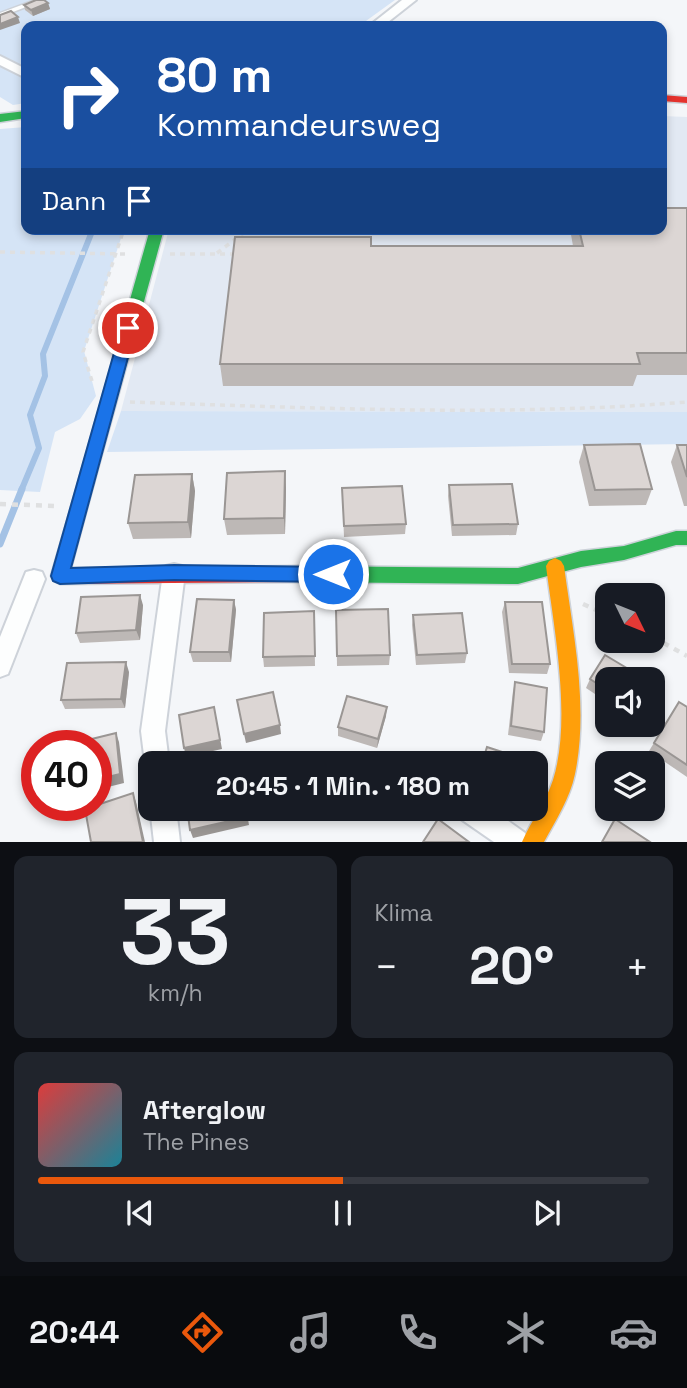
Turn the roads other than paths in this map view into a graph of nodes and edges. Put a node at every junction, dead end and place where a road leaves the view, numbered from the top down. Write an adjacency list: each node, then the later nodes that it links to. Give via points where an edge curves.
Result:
1 (41, 0): 3 (lane)
2 (410, 0): 4 (street)
3 (0, 15)
4 (382, 21)
5 (0, 60): 6 (street)
6 (21, 71)
7 (667, 99): 8 (street)
8 (687, 100)
9 (21, 116): 10 (street)
10 (0, 118)
11 (155, 235): 14 (street, via 60,576)
12 (687, 538): 13 (street)
13 (555, 566): 14 (street, via 518,576); 22 (street, via 569,748 565,777)
14 (174, 573): 17 (street, via 153,731)
15 (34, 579): 16 (street)
16 (0, 666)
17 (156, 751)
18 (165, 821): 20 (street)
19 (486, 821): 21 (street)
20 (167, 842)
21 (516, 842)
22 (533, 842)

